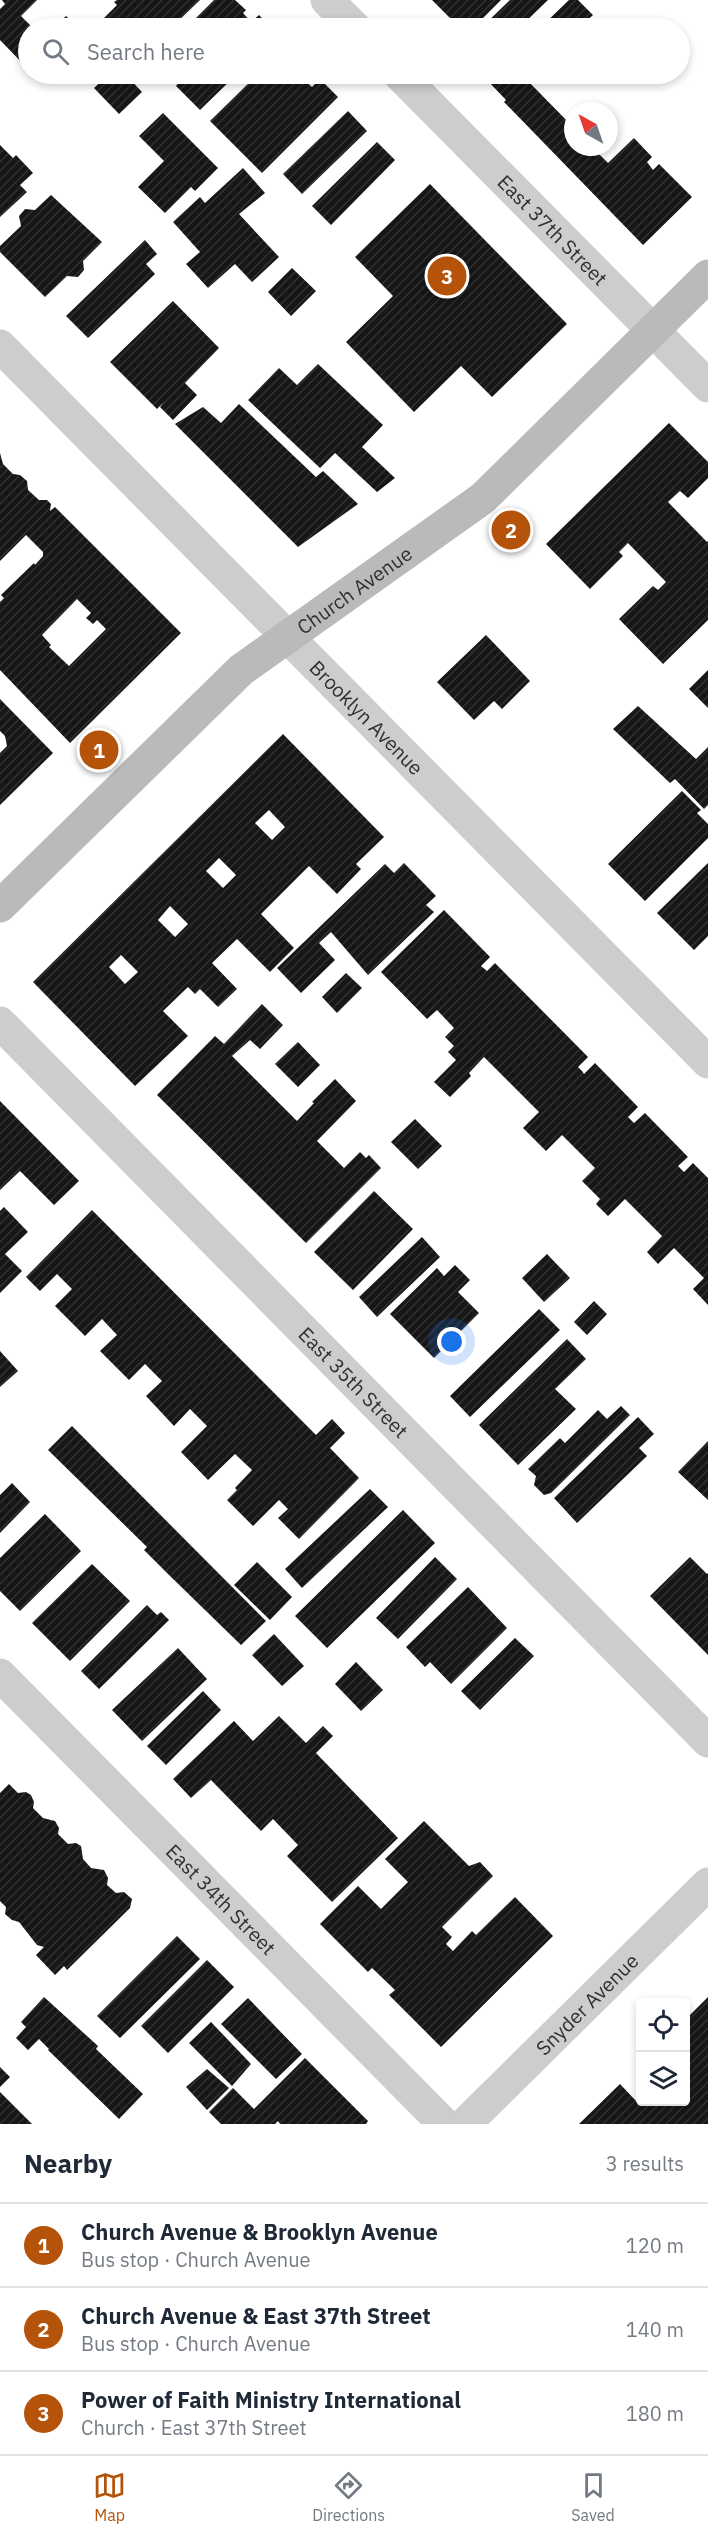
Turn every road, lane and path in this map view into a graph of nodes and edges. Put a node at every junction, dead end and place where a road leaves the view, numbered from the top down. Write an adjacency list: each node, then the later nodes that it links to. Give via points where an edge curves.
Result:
1 (327, 0): 2 (street)
2 (345, 18)
3 (409, 84): 5 (street, East 37th Street)
4 (708, 276): 5 (main road, Church Avenue)
5 (652, 331): 7 (street, East 37th Street); 8 (main road, Church Avenue, via 483,498)
6 (0, 346): 8 (street, Brooklyn Avenue)
7 (708, 386)
8 (286, 637): 9 (main road, Church Avenue, via 241,670); 11 (street, Brooklyn Avenue)
9 (0, 906)
10 (0, 1023): 13 (street, East 35th Street)
11 (708, 1062)
12 (0, 1675): 15 (street, East 34th Street)
13 (708, 1741)
14 (708, 1884): 16 (street, Snyder Avenue)
15 (444, 2124)
16 (465, 2124)

